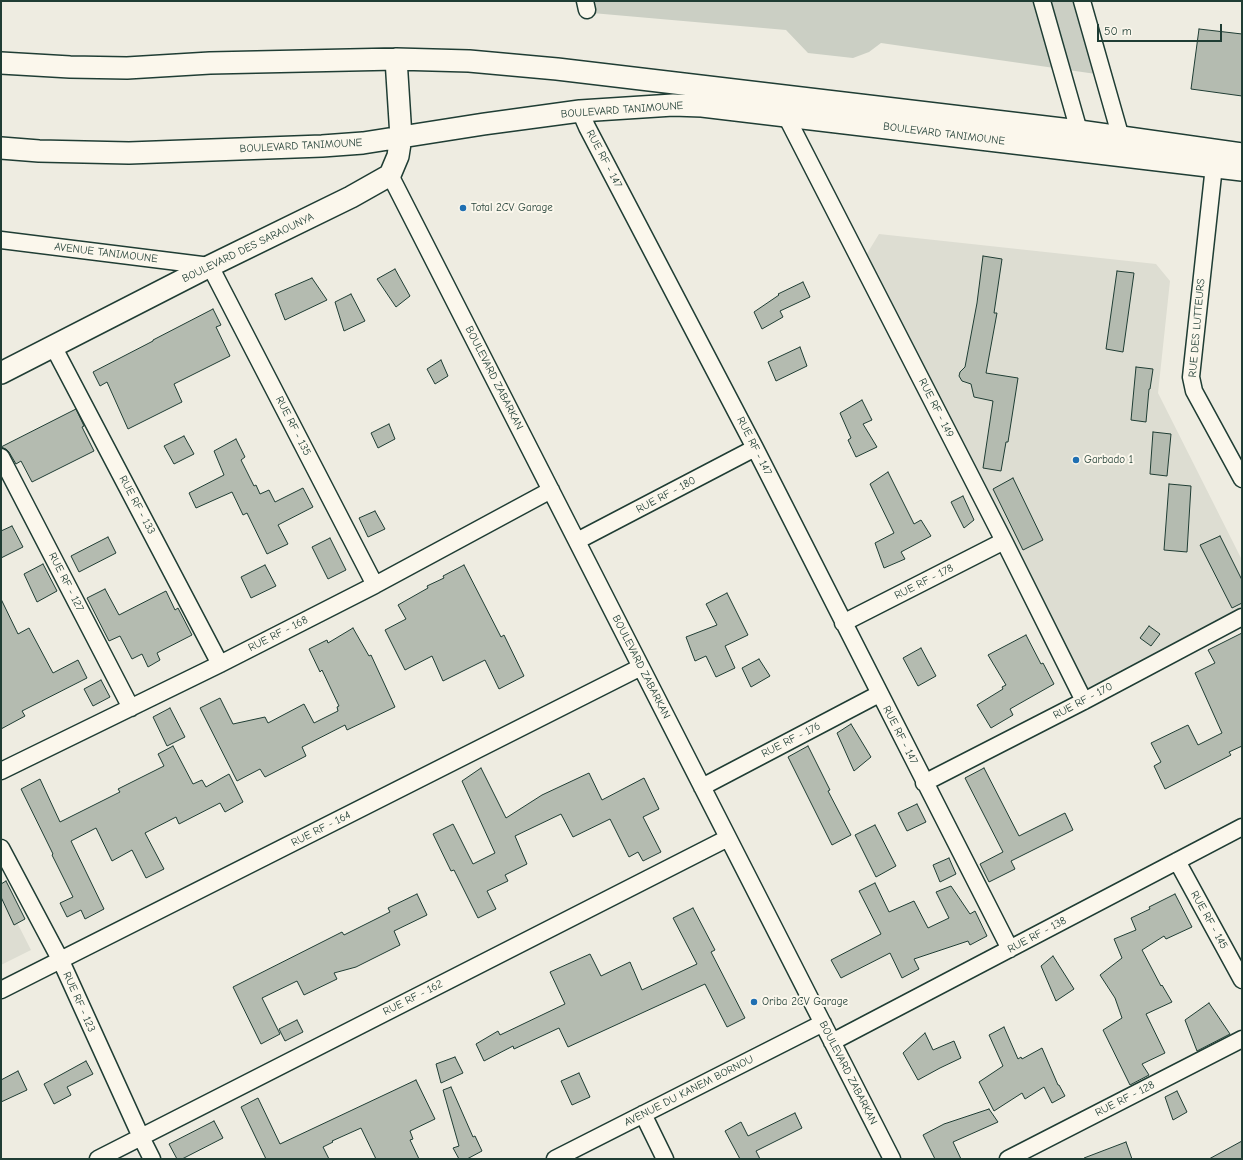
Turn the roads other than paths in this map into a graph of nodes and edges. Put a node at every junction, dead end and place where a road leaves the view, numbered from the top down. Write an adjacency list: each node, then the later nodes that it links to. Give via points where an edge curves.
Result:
1 (1042, 1): 7 (street)
2 (1082, 1): 9 (street)
3 (396, 59): 4 (main road, BOULEVARD TANIMOUNE, via 210,63 127,68); 7 (main road, BOULEVARD TANIMOUNE, via 469,61 557,69); 8 (main road)
4 (1, 63)
5 (580, 111): 6 (main road, BOULEVARD TANIMOUNE, via 673,105); 8 (main road, BOULEVARD TANIMOUNE); 19 (street, RUE RF - 147)
6 (786, 116): 12 (main road, BOULEVARD TANIMOUNE); 24 (street, RUE RF - 149)
7 (1079, 131): 9 (main road, BOULEVARD TANIMOUNE)
8 (401, 137): 10 (main road, BOULEVARD TANIMOUNE, via 322,146 129,153); 14 (main road, via 398,156)
9 (1121, 138): 11 (main road, BOULEVARD TANIMOUNE)
10 (1, 148)
11 (1242, 154)
12 (1214, 166): 13 (main road, BOULEVARD TANIMOUNE); 21 (street, RUE DES LUTTEURS, via 1191,377 1194,391)
13 (1242, 170)
14 (390, 174): 16 (main road, BOULEVARD DES SARAOUNYA, via 351,197); 22 (street, BOULEVARD ZABARKAN)
15 (1, 240): 16 (street, AVENUE TANIMOUNE)
16 (210, 266): 17 (main road, BOULEVARD DES SARAOUNYA); 25 (street, RUE RF - 135)
17 (53, 346): 18 (main road, BOULEVARD DES SARAOUNYA); 28 (street, RUE RF - 133)
18 (1, 373)
19 (755, 448): 23 (street, RUE RF - 180); 27 (street, RUE RF - 147)
20 (1, 457): 32 (street, RUE RF - 127)
21 (1242, 479)
22 (551, 490): 23 (street, BOULEVARD ZABARKAN); 25 (street, RUE RF - 168)
23 (577, 541): 29 (street, BOULEVARD ZABARKAN)
24 (1004, 541): 27 (street, RUE RF - 178); 31 (street, RUE RF - 149)
25 (375, 585): 28 (street, RUE RF - 168)
26 (1242, 617): 31 (street, RUE RF - 170)
27 (844, 623): 30 (street, RUE RF - 147)
28 (220, 664): 32 (street, RUE RF - 168)
29 (641, 667): 35 (street, BOULEVARD ZABARKAN); 41 (street, RUE RF - 164)
30 (880, 694): 34 (street, RUE RF - 147); 35 (street, RUE RF - 176)
31 (1084, 701): 34 (street, RUE RF - 170)
32 (131, 708): 33 (street, RUE RF - 168)
33 (1, 771)
34 (924, 783): 40 (street, RUE RF - 147)
35 (702, 787): 37 (street, BOULEVARD ZABARKAN)
36 (1242, 827): 39 (street, RUE RF - 138)
37 (728, 838): 44 (street, BOULEVARD ZABARKAN); 48 (street, RUE RF - 162)
38 (1, 848): 41 (street, RUE RF - 123)
39 (1177, 861): 40 (street, RUE RF - 138); 42 (street, RUE RF - 145)
40 (1010, 949): 46 (street, RUE RF - 138)
41 (60, 961): 43 (street, RUE RF - 164); 48 (street, RUE RF - 123)
42 (1242, 980)
43 (1, 990)
44 (822, 1023): 46 (street, BOULEVARD ZABARKAN); 47 (street, AVENUE DU KANEM BORNOU)
45 (1242, 1039): 54 (street, RUE RF - 128)
46 (832, 1042): 53 (street, BOULEVARD ZABARKAN)
47 (643, 1114): 51 (street, AVENUE DU KANEM BORNOU); 52 (street)
48 (141, 1137): 49 (street, RUE RF - 162); 50 (street, RUE RF - 123)
49 (98, 1159)
50 (152, 1159)
51 (555, 1159)
52 (665, 1159)
53 (892, 1159)
54 (1008, 1159)

